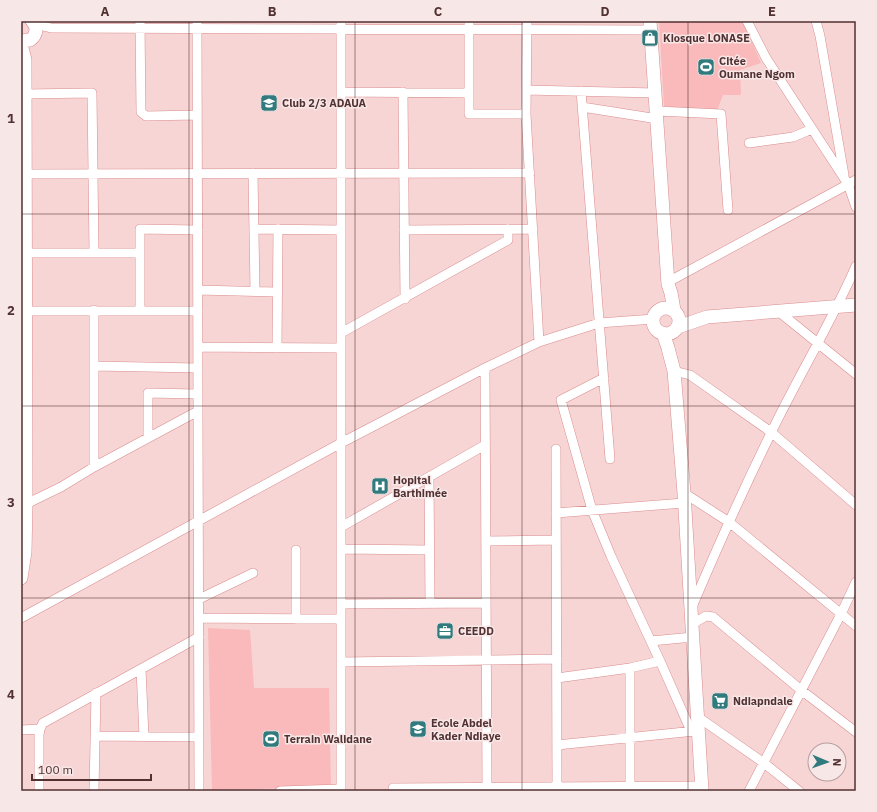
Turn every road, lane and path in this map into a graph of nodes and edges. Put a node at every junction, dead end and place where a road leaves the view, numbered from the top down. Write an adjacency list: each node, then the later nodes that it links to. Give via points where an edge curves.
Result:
1 (747, 21): 23 (street, via 766,58)
2 (816, 21): 32 (street)
3 (140, 25): 4 (street); 11 (street, via 52,28); 21 (street, via 142,112 146,116)
4 (197, 25): 5 (street); 21 (street)
5 (273, 25): 6 (street)
6 (341, 25): 7 (street); 14 (street)
7 (414, 25): 8 (street)
8 (469, 25): 9 (street); 16 (street)
9 (527, 25): 10 (street); 12 (street)
10 (651, 25): 17 (main road)
11 (29, 34): 18 (main road, via 25,60)
12 (526, 90): 13 (street); 20 (street)
13 (581, 91): 17 (street); 19 (street)
14 (341, 92): 15 (street); 25 (street)
15 (403, 92): 16 (street); 26 (street)
16 (469, 93): 20 (street, via 469,114)
17 (656, 93): 22 (main road)
18 (25, 94): 28 (main road); 29 (street, via 92,93)
19 (582, 107): 22 (street); 61 (street)
20 (526, 114): 27 (street)
21 (198, 115): 30 (street)
22 (657, 115): 34 (street, via 721,114); 47 (main road)
23 (812, 129): 24 (street, via 792,136); 32 (street)
24 (749, 143)
25 (341, 173): 26 (street); 31 (street); 40 (street)
26 (404, 173): 27 (street); 41 (street)
27 (530, 173): 37 (street)
28 (25, 174): 29 (street); 42 (main road)
29 (93, 174): 30 (street); 43 (street)
30 (198, 174): 31 (street); 38 (street)
31 (253, 174): 35 (street)
32 (849, 181): 33 (street); 47 (street)
33 (856, 207)
34 (728, 210)
35 (254, 229): 39 (street); 49 (street)
36 (508, 229): 37 (street); 41 (street); 51 (street, via 508,240)
37 (533, 229): 64 (street)
38 (198, 230): 44 (street, via 140,229); 48 (street)
39 (278, 230): 40 (street); 50 (street)
40 (341, 230): 63 (street)
41 (404, 230): 51 (street)
42 (23, 231): 45 (main road)
43 (94, 253): 44 (street); 45 (street)
44 (140, 253): 56 (street)
45 (25, 254): 54 (main road)
46 (856, 266): 53 (street)
47 (668, 283): 59 (main road, via 671,293)
48 (198, 290): 49 (street); 57 (street)
49 (255, 291): 50 (street)
50 (277, 292): 67 (street)
51 (405, 298): 63 (street)
52 (856, 305): 53 (main road)
53 (837, 306): 58 (main road); 65 (street)
54 (24, 307): 55 (street); 73 (main road)
55 (94, 310): 56 (street); 69 (street)
56 (140, 311): 57 (street)
57 (198, 311): 66 (street)
58 (778, 311): 60 (main road); 65 (street)
59 (666, 312): 60 (main road); 61 (street); 62 (main road, via 679,317); 62 (main road, via 655,327 660,332)
60 (707, 317): 62 (main road)
61 (599, 323): 64 (street); 75 (street)
62 (672, 330): 72 (main road, via 676,341)
63 (341, 333): 68 (street)
64 (539, 342): 71 (street)
65 (817, 344): 74 (street); 78 (street)
66 (198, 347): 67 (street); 70 (street)
67 (277, 348): 68 (street)
68 (341, 348): 80 (street)
69 (94, 366): 70 (street); 84 (street)
70 (198, 368): 76 (street)
71 (485, 368): 80 (street); 81 (street)
72 (673, 368): 78 (street, via 690,375); 87 (main road)
73 (23, 370): 85 (main road)
74 (856, 374)
75 (604, 378): 83 (street); 90 (street, via 561,400)
76 (198, 394): 77 (street); 79 (street, via 148,393)
77 (198, 411): 79 (street); 92 (street)
78 (771, 432): 89 (street); 93 (street)
79 (148, 438): 84 (street)
80 (341, 443): 92 (street); 94 (street)
81 (485, 445): 86 (street); 95 (street)
82 (556, 450): 91 (street)
83 (610, 459)
84 (94, 467): 88 (street)
85 (23, 473): 88 (main road)
86 (429, 477): 94 (street); 99 (street)
87 (684, 498): 90 (street); 93 (street); 108 (main road)
88 (26, 504): 100 (main road)
89 (856, 504)
90 (592, 510): 91 (street); 118 (street)
91 (556, 513): 96 (street)
92 (198, 521): 104 (street); 110 (street)
93 (729, 522): 108 (street); 109 (street)
94 (341, 527): 97 (street)
95 (486, 540): 96 (street); 106 (street)
96 (556, 540): 119 (street)
97 (341, 549): 99 (street); 107 (street)
98 (296, 550): 112 (street)
99 (429, 550): 105 (street)
100 (23, 552): 102 (main road)
101 (253, 573): 104 (street)
102 (21, 578)
103 (856, 582): 109 (street)
104 (199, 599): 111 (street)
105 (430, 603): 106 (street); 107 (street)
106 (486, 603): 120 (street)
107 (341, 604): 113 (street)
108 (691, 609): 114 (main road)
109 (841, 614): 115 (street); 126 (street)
110 (21, 618)
111 (199, 618): 112 (street); 116 (street)
112 (296, 619): 113 (street)
113 (341, 620): 122 (street)
114 (692, 624): 117 (main road); 126 (street, via 706,616 713,617)
115 (856, 626)
116 (199, 637): 123 (street); 135 (street)
117 (692, 637): 118 (street); 128 (main road)
118 (651, 641): 121 (street)
119 (557, 659): 120 (street); 125 (street)
120 (486, 660): 122 (street); 143 (street)
121 (660, 661): 124 (street); 128 (street)
122 (341, 662): 142 (street)
123 (141, 668): 127 (street); 133 (street)
124 (630, 668): 125 (street); 134 (street)
125 (557, 678): 136 (street)
126 (801, 690): 131 (street); 137 (street)
127 (96, 693): 129 (street, via 43,723); 132 (street)
128 (696, 726): 134 (street); 137 (street); 140 (main road)
129 (40, 729): 130 (street); 144 (street)
130 (21, 730)
131 (856, 732)
132 (96, 736): 133 (street); 145 (street)
133 (144, 736): 135 (street)
134 (630, 737): 136 (street); 139 (street)
135 (199, 738): 146 (street)
136 (557, 745): 141 (street)
137 (764, 763): 148 (street); 149 (street)
138 (393, 788): 143 (street)
139 (630, 788): 140 (street); 141 (street)
140 (701, 788)
141 (557, 789): 143 (street)
142 (341, 790): 147 (street)
143 (487, 790)
144 (39, 791)
145 (94, 791)
146 (199, 791)
147 (280, 791)
148 (749, 791)
149 (799, 791)

